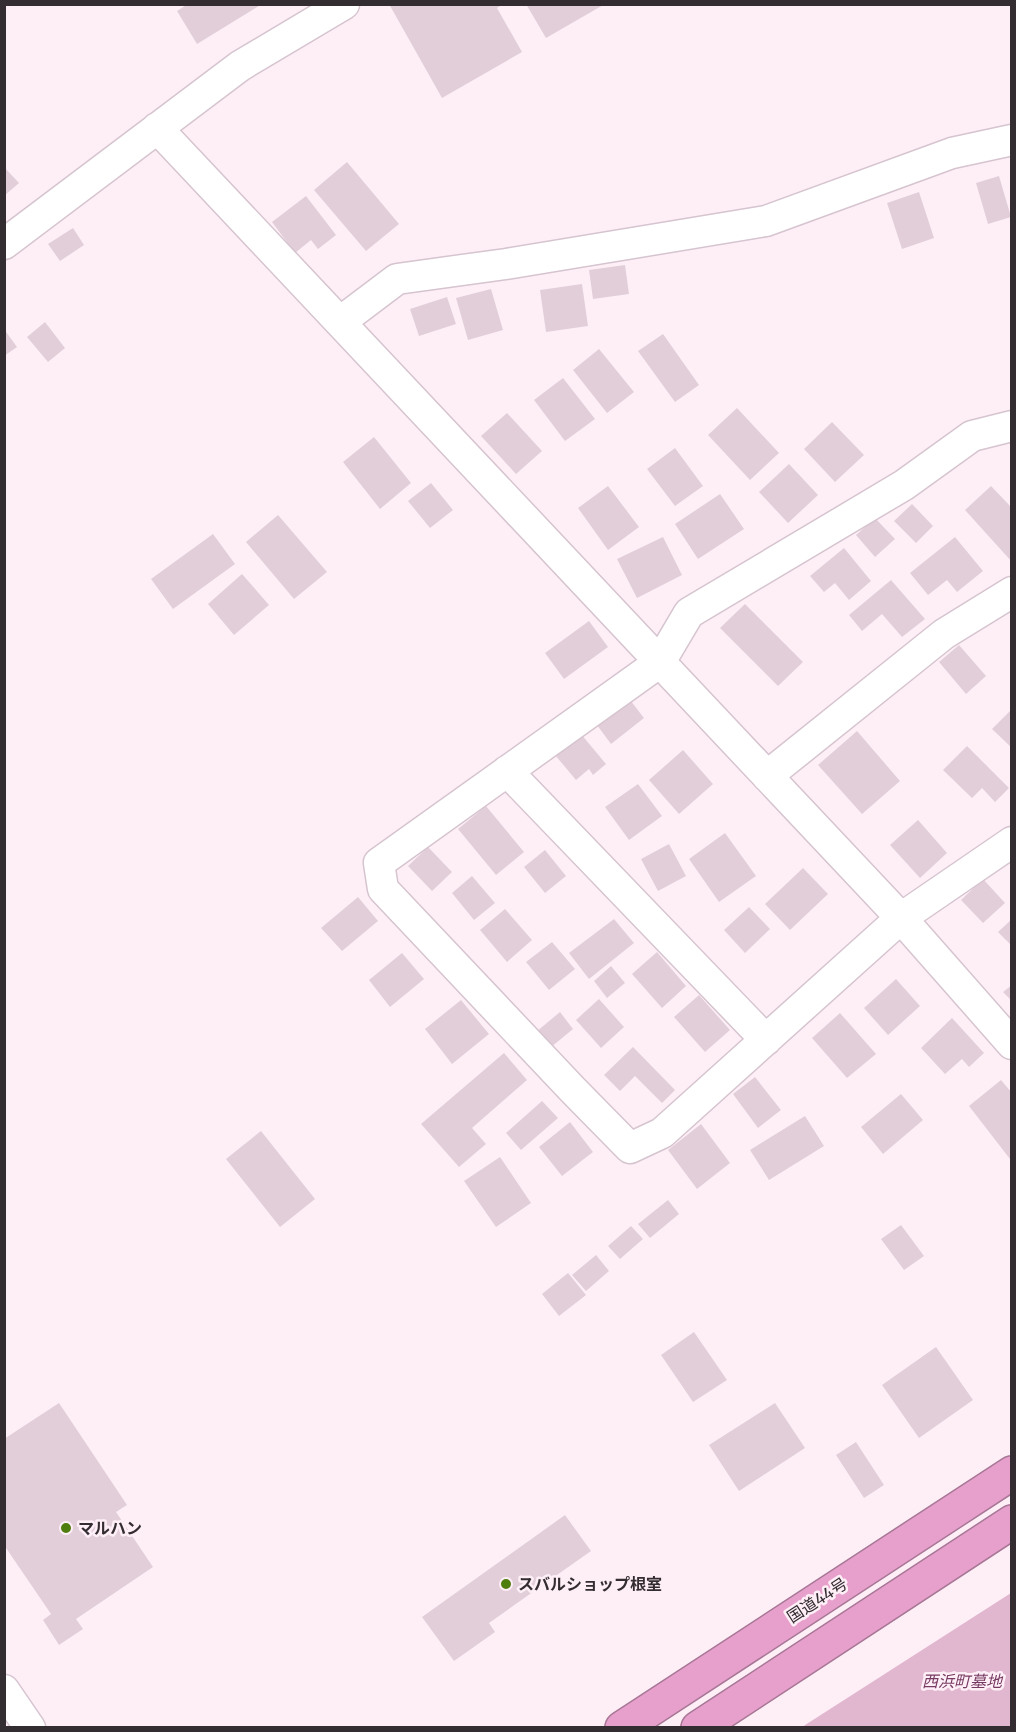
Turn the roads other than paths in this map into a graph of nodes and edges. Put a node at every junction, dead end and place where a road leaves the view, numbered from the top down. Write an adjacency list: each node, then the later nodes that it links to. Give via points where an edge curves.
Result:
1 (344, 4): 2 (street, via 240,66)
2 (157, 128): 4 (street); 5 (street)
3 (1011, 140): 5 (street, via 952,153 766,221 397,279)
4 (4, 244)
5 (340, 322): 8 (street)
6 (1011, 426): 8 (street, via 972,436 904,485 689,614)
7 (1011, 592): 10 (street, via 944,634)
8 (660, 662): 9 (street); 10 (street)
9 (507, 771): 13 (street); 13 (street, via 379,862 383,889 573,1090 630,1148 662,1133)
10 (767, 776): 12 (street)
11 (1011, 842): 12 (street)
12 (901, 918): 13 (street); 14 (street)
13 (766, 1040)
14 (1011, 1044)
15 (1011, 1473): 19 (highway, 国道44号)
16 (1011, 1522): 20 (highway)
17 (4, 1690): 18 (street)
18 (30, 1728)
19 (622, 1728)
20 (698, 1728)

